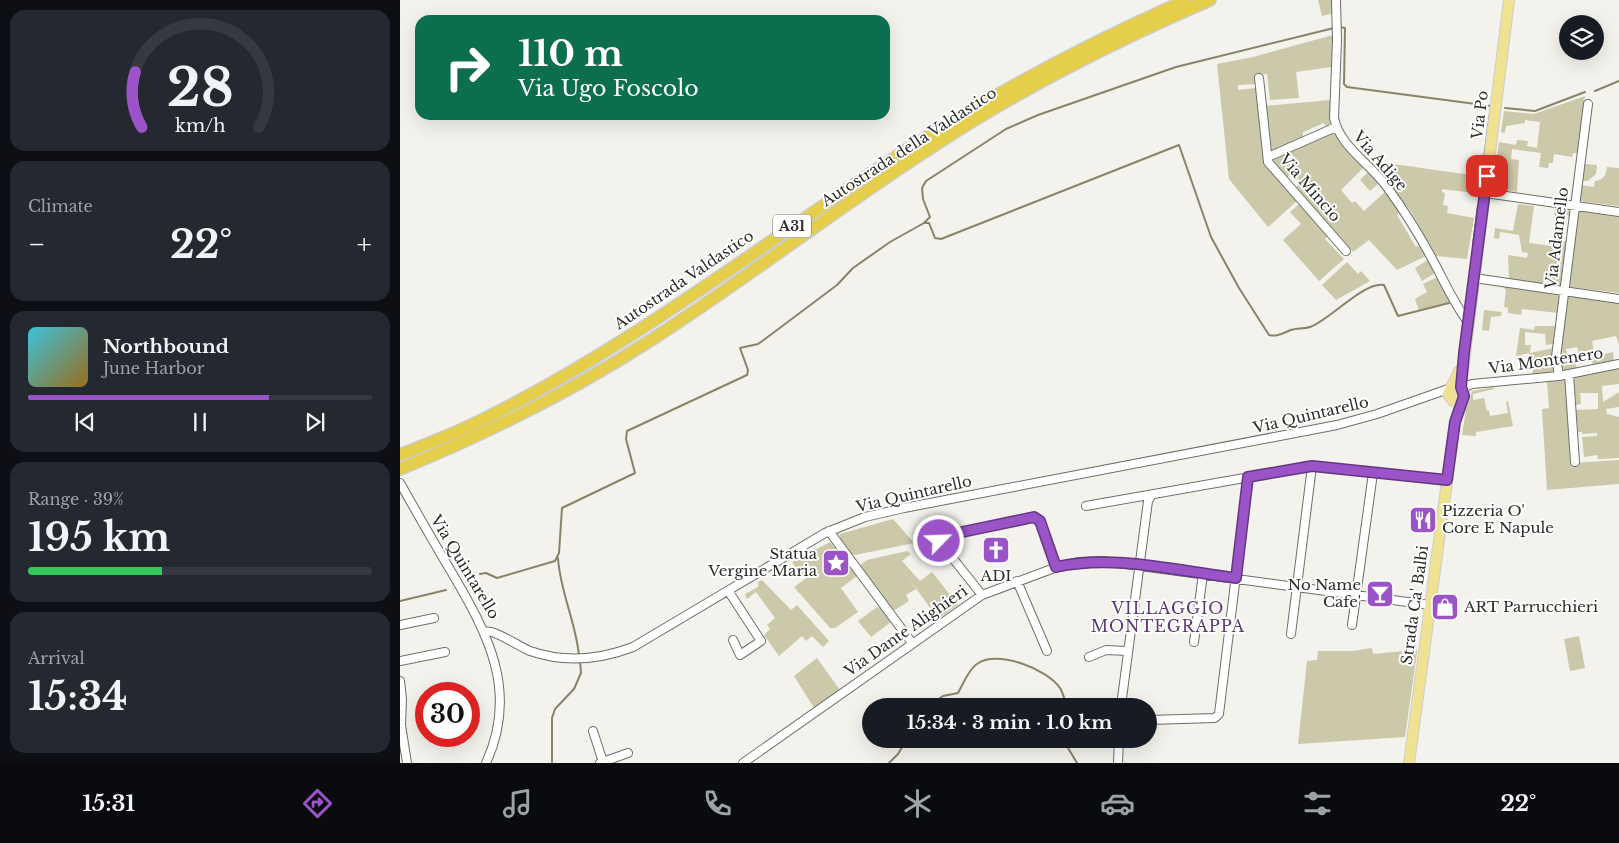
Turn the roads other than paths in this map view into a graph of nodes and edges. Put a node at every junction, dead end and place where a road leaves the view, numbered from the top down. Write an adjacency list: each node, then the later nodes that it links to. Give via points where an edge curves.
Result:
1 (1187, 0): 24 (highway, Autostrada Valdastico / A31, via 1052,65 899,155 614,346 545,386 479,421)
2 (1210, 0): 27 (highway, Autostrada della Valdastico / A31, via 1086,58 963,127 879,181 693,312 584,380 490,430)
3 (1336, 0): 7 (street, Via Adige)
4 (1509, 0): 9 (main road, Via Po)
5 (1259, 78): 8 (street, Via Mincio)
6 (1588, 104): 10 (street, Via Adamello)
7 (1336, 127): 8 (street); 16 (street, Via Adige, via 1344,141 1377,175 1406,214 1457,308)
8 (1268, 157): 12 (street, Via Mincio)
9 (1485, 193): 10 (street); 13 (main road, Via Po)
10 (1575, 206): 11 (street); 14 (street, Via Adamello)
11 (1619, 212)
12 (1346, 251)
13 (1474, 278): 14 (street); 16 (main road, Via Po)
14 (1565, 290): 15 (street); 19 (street, Via Adamello, via 1556,357)
15 (1619, 298)
16 (1468, 322): 20 (main road, Via Po)
17 (1619, 364): 18 (street, Via Montenero)
18 (1569, 374): 19 (street, Via Montenero); 25 (street)
19 (1559, 376): 20 (street, Via Montenero, via 1476,384)
20 (1459, 391): 21 (street, Via Quintarello); 22 (main road, via 1456,401); 23 (main road, Strada Ca' Balbi)
21 (1430, 395): 22 (street, Via Quintarello); 34 (street, Via Quintarello, via 1337,425 904,508 865,517)
22 (1450, 399): 23 (main road, Strada Ca' Balbi)
23 (1455, 422): 30 (main road, Strada Ca' Balbi)
24 (400, 455)
25 (1575, 462)
26 (1312, 466): 28 (street); 29 (street); 40 (street)
27 (400, 469)
28 (1373, 472): 30 (street); 43 (street)
29 (1248, 477): 32 (street); 38 (street)
30 (1447, 480): 44 (main road, Strada Ca' Balbi)
31 (400, 483): 48 (street, Via Quintarello)
32 (1150, 496): 33 (street); 35 (street)
33 (1086, 506)
34 (829, 531): 41 (street, Via Quintarello); 52 (street)
35 (1139, 565): 36 (street, Via Dante Alighieri, via 1103,561); 37 (street, Via Dante Alighieri); 55 (street)
36 (1056, 567): 39 (street, Via Dante Alighieri); 42 (street, via 1040,521 1034,517 939,537)
37 (1203, 574): 38 (street, Via Dante Alighieri); 51 (street)
38 (1236, 578): 40 (street, Via Dante Alighieri); 60 (street, via 1219,714 1215,718)
39 (1018, 581): 42 (street, Via Dante Alighieri); 53 (street)
40 (1297, 586): 43 (street, Via Dante Alighieri); 49 (street)
41 (729, 592): 48 (street, Via Quintarello, via 633,648 587,659 563,659 529,651 493,631); 50 (street, via 761,641 740,655)
42 (982, 595): 52 (street, Via Dante Alighieri)
43 (1356, 595): 44 (street, Via Dante Alighieri); 47 (street)
44 (1430, 605): 69 (main road, Strada Ca' Balbi)
45 (434, 618): 46 (street)
46 (400, 625)
47 (1352, 625)
48 (485, 632): 66 (street, via 494,658 500,707 495,741)
49 (1291, 634)
50 (733, 640)
51 (1194, 642)
52 (912, 643): 67 (street, Via Dante Alighieri)
53 (1047, 651)
54 (445, 652): 57 (street)
55 (1127, 652): 56 (street, via 1106,650); 59 (street)
56 (1089, 657)
57 (400, 661)
58 (400, 681): 65 (street)
59 (1122, 698)
60 (1157, 720)
61 (593, 731): 64 (street)
62 (1119, 748): 68 (street)
63 (628, 753): 64 (street)
64 (602, 762)
65 (406, 763)
66 (486, 763)
67 (743, 763)
68 (1118, 763)
69 (1409, 763)

